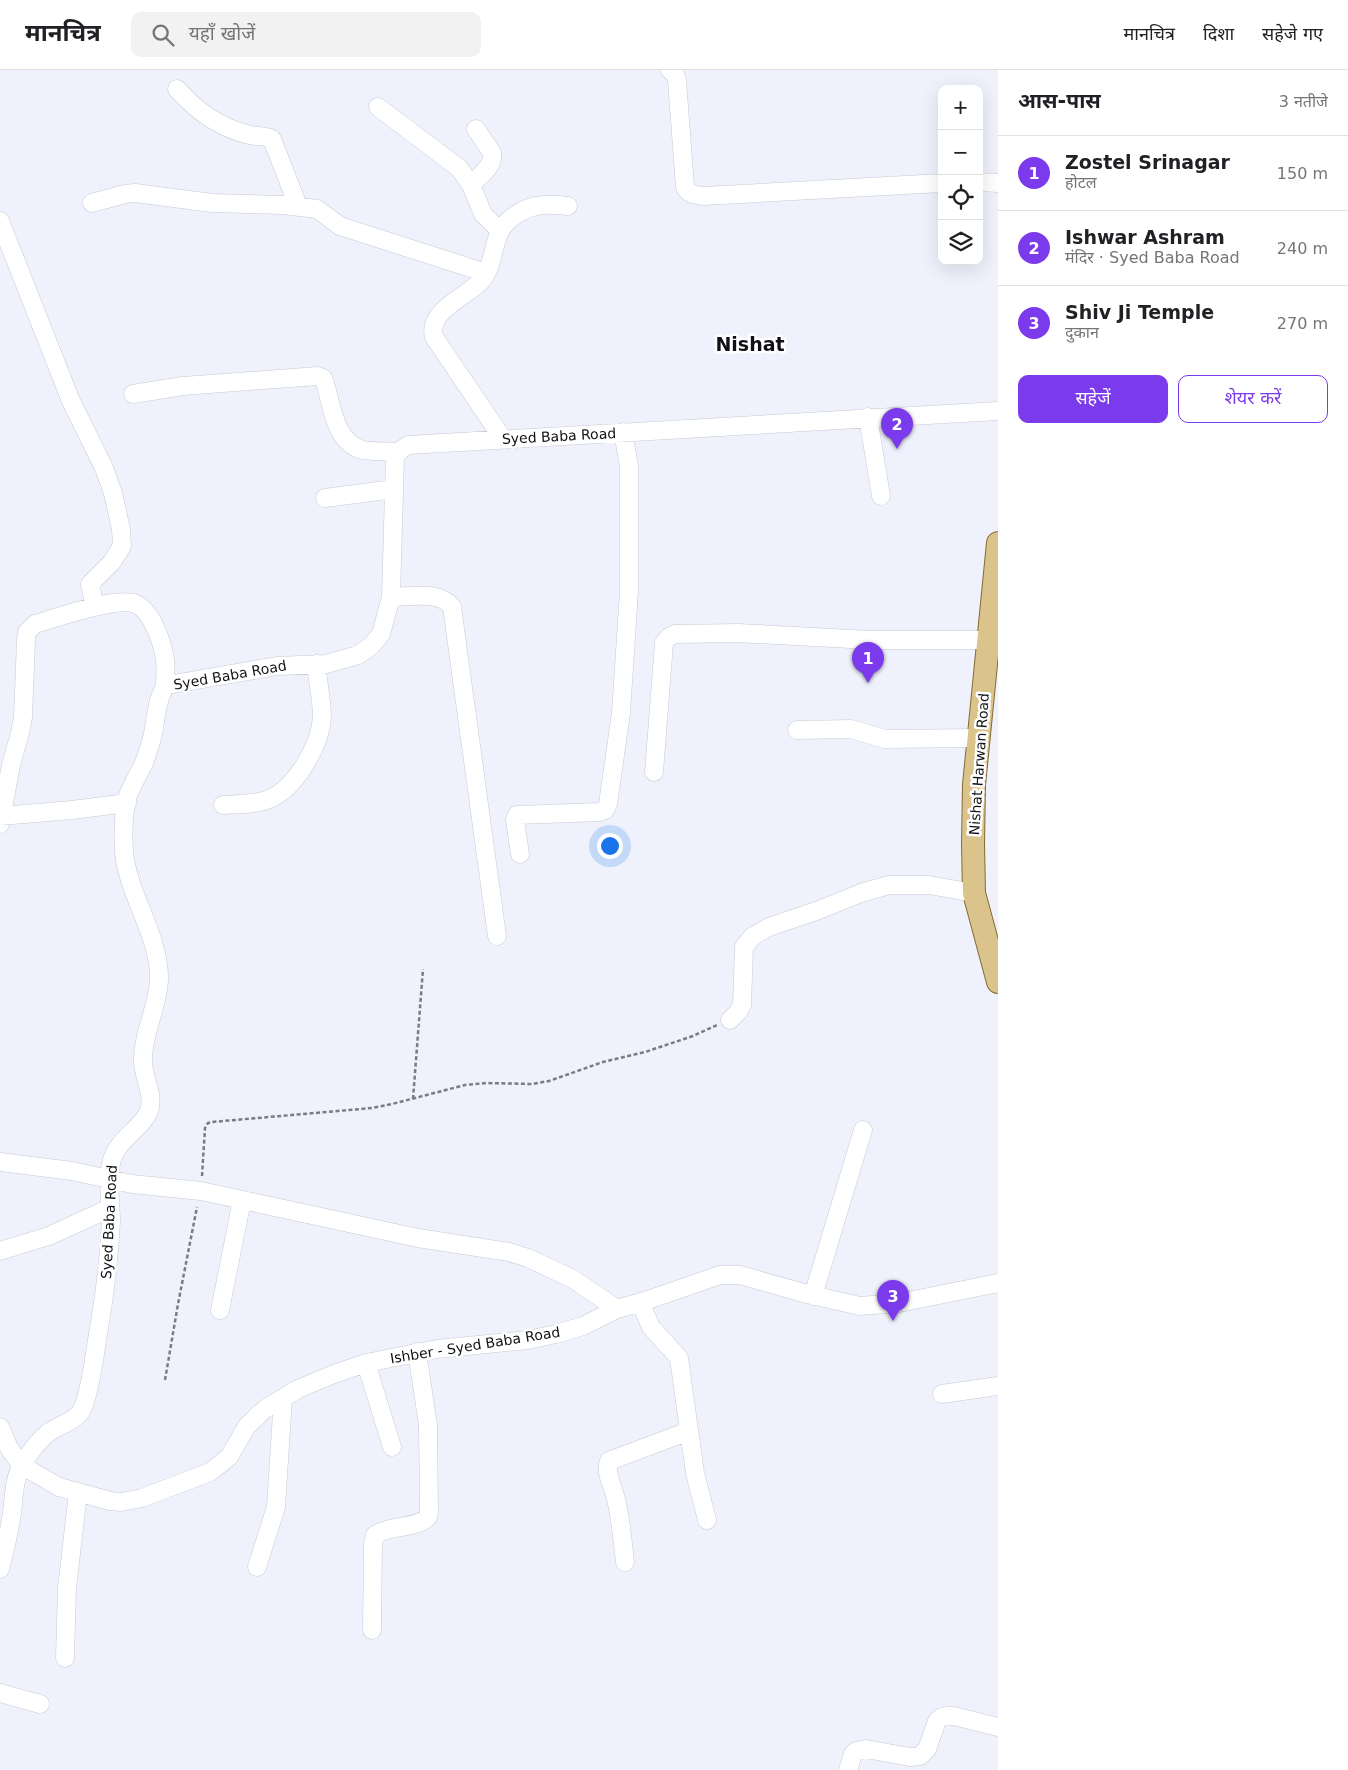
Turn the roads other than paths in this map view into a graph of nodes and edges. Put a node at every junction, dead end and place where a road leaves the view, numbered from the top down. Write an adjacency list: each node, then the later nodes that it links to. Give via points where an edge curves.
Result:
1 (670, 70): 6 (street, via 677,80 685,187 692,194 704,196)
2 (177, 89): 10 (street, via 212,120 241,133 272,139)
3 (378, 107): 8 (street, via 459,168)
4 (476, 129): 8 (street, via 494,158)
5 (983, 182): 7 (street)
6 (938, 183)
7 (998, 183)
8 (470, 184): 13 (street, via 483,214)
9 (92, 203): 10 (street, via 143,193 212,203)
10 (298, 206): 14 (street, via 317,210 340,226)
11 (568, 206): 13 (street, via 533,206 507,222)
12 (0, 222): 26 (street, via 71,402 114,493 122,546 112,562 90,584)
13 (500, 231): 14 (street)
14 (486, 273): 19 (street, via 480,282 438,315 432,330)
15 (133, 394): 20 (street, via 183,386 318,376 325,382 336,423 348,443 364,450)
16 (998, 411): 17 (street, Syed Baba Road)
17 (868, 418): 18 (street, Syed Baba Road); 22 (street)
18 (623, 432): 19 (street, Syed Baba Road); 36 (street, via 629,466 629,592 621,713 608,804 600,812 520,814 515,820)
19 (503, 439): 20 (street, Syed Baba Road, via 414,443)
20 (398, 452): 21 (street, Syed Baba Road)
21 (394, 489): 23 (street); 25 (street, Syed Baba Road)
22 (880, 496)
23 (325, 498)
24 (998, 544): 27 (main road, Nishat Harwan Road)
25 (391, 598): 28 (street, Syed Baba Road, via 381,634 371,646 358,655); 38 (street, via 436,597 452,606)
26 (95, 607): 29 (street, via 130,603 144,609 150,617 165,660); 35 (street, via 35,624 27,632 23,718)
27 (989, 640): 31 (main road, Nishat Harwan Road); 32 (street, via 675,634 664,643)
28 (316, 664): 29 (street, Syed Baba Road, via 276,666); 34 (street, via 322,718 307,762 296,777 270,799)
29 (165, 687): 33 (street, Syed Baba Road, via 160,696 148,751)
30 (797, 730): 31 (street, via 851,729 885,739)
31 (980, 738): 37 (main road, Nishat Harwan Road, via 974,785)
32 (654, 772)
33 (127, 803): 35 (street); 43 (street, Syed Baba Road, via 124,854 157,958 159,978 144,1041 143,1065 150,1109 114,1154)
34 (223, 805)
35 (1, 819)
36 (520, 854)
37 (974, 892): 39 (main road, Nishat Harwan Road); 40 (street, via 929,885 889,885 768,927 753,936 744,947 742,1005)
38 (497, 936)
39 (998, 982)
40 (730, 1020)
41 (863, 1130): 48 (street)
42 (0, 1162): 43 (street)
43 (110, 1178): 44 (street); 45 (street, Syed Baba Road)
44 (242, 1200): 50 (street, via 418,1238 510,1252 573,1279); 51 (street)
45 (110, 1208): 46 (street, via 49,1236); 60 (street, Syed Baba Road, via 103,1305 85,1403 76,1417 42,1438)
46 (0, 1251)
47 (998, 1283): 48 (street, Ishber - Syed Baba Road, via 875,1306)
48 (813, 1296): 49 (street, Ishber - Syed Baba Road, via 730,1274)
49 (640, 1302): 50 (street, Ishber - Syed Baba Road); 58 (street, via 651,1327 679,1358)
50 (617, 1309): 52 (street, Ishber - Syed Baba Road, via 556,1334)
51 (220, 1310)
52 (417, 1352): 53 (street, Ishber - Syed Baba Road); 66 (street, via 428,1425 430,1512 426,1520 375,1535)
53 (366, 1363): 56 (street, Ishber - Syed Baba Road); 59 (street)
54 (998, 1386): 55 (street)
55 (942, 1394)
56 (283, 1398): 61 (street, Ishber - Syed Baba Road, via 256,1416 229,1457 210,1472 142,1498 121,1502); 64 (street, via 276,1507)
57 (0, 1427): 60 (street, via 9,1448)
58 (689, 1431): 62 (street); 63 (street, via 609,1461 607,1465 617,1502)
59 (392, 1447)
60 (22, 1465): 61 (street, Ishber - Syed Baba Road, via 59,1487); 65 (street, Syed Baba Road, via 17,1476)
61 (78, 1493): 67 (street, via 66,1588)
62 (707, 1520)
63 (625, 1562)
64 (257, 1567)
65 (0, 1569)
66 (372, 1630)
67 (65, 1658)
68 (0, 1693): 69 (street)
69 (40, 1704)
70 (998, 1727): 71 (street, via 954,1716 942,1717 937,1721 927,1749 920,1756 866,1749 853,1754)
71 (848, 1770)

